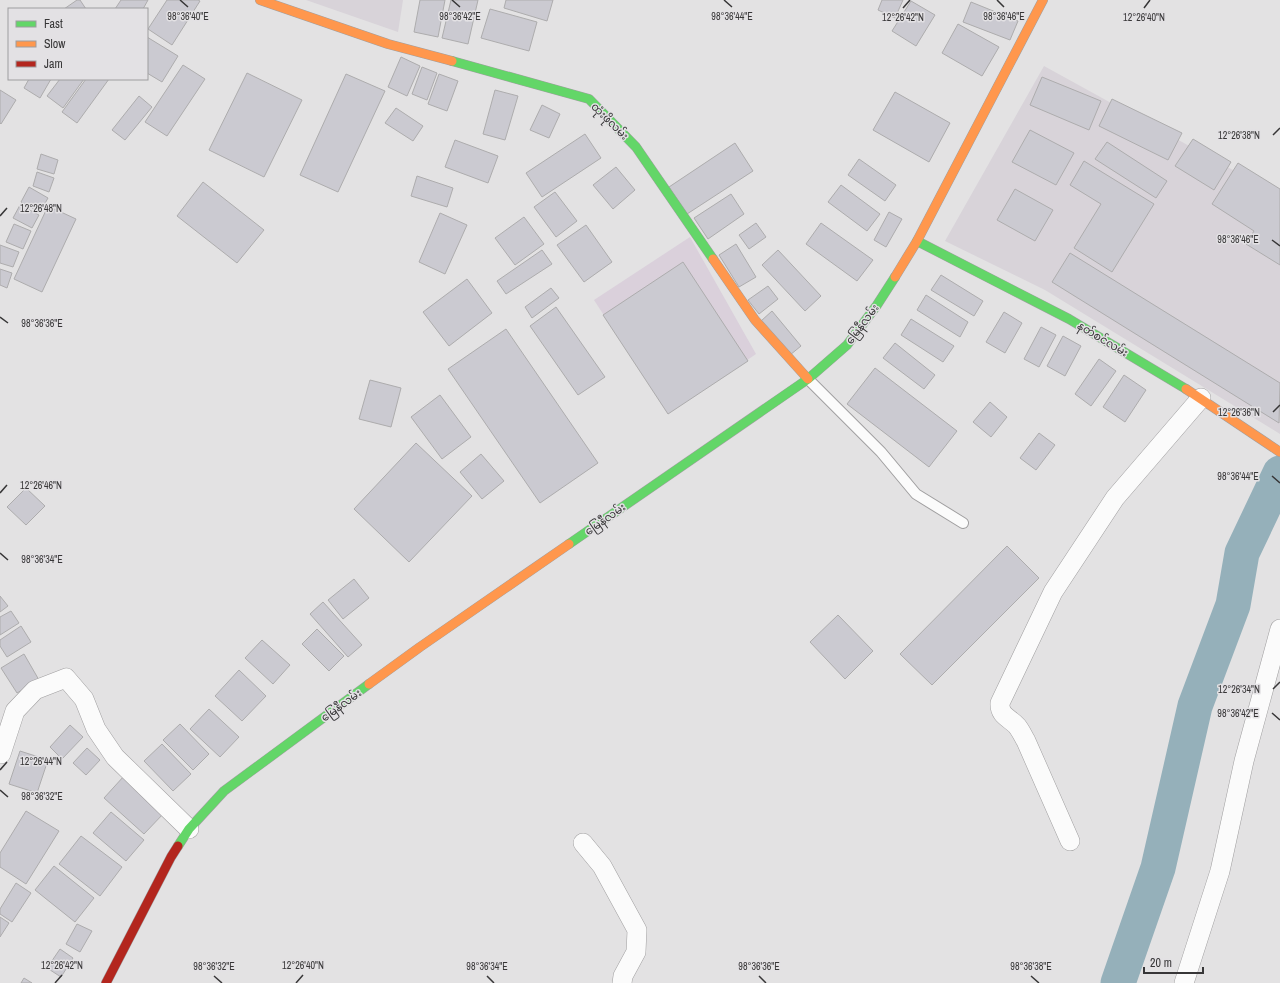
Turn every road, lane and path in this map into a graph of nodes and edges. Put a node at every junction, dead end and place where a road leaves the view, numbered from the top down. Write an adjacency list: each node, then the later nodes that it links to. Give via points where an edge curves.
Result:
1 (260, 0): 4 (main road, ထုံးဖိုလမ်း, via 388,44 589,99 636,147 755,320)
2 (1044, 0): 3 (main road, မြေနီလမ်း)
3 (917, 241): 4 (main road, မြေနီလမ်း, via 877,305 848,345); 5 (main road, နတ်စင်လမ်း, via 1069,319)
4 (808, 379): 7 (lane, via 881,452 916,494); 10 (main road, မြေနီလမ်း, via 420,647 224,791)
5 (1201, 398): 6 (main road, နတ်စင်လမ်း); 11 (street, via 1115,498 1054,592 1000,703 1002,714 1018,727 1026,741)
6 (1280, 452)
7 (963, 523)
8 (1280, 629): 15 (street, via 1244,761 1220,871)
9 (2, 754): 10 (street, via 15,711 35,690 66,678 84,699 96,729 115,757)
10 (189, 829): 13 (main road, မြေနီလမ်း, via 171,857)
11 (1070, 841)
12 (583, 843): 14 (street, via 602,866 637,930 636,952)
13 (106, 983)
14 (622, 983)
15 (1184, 983)

